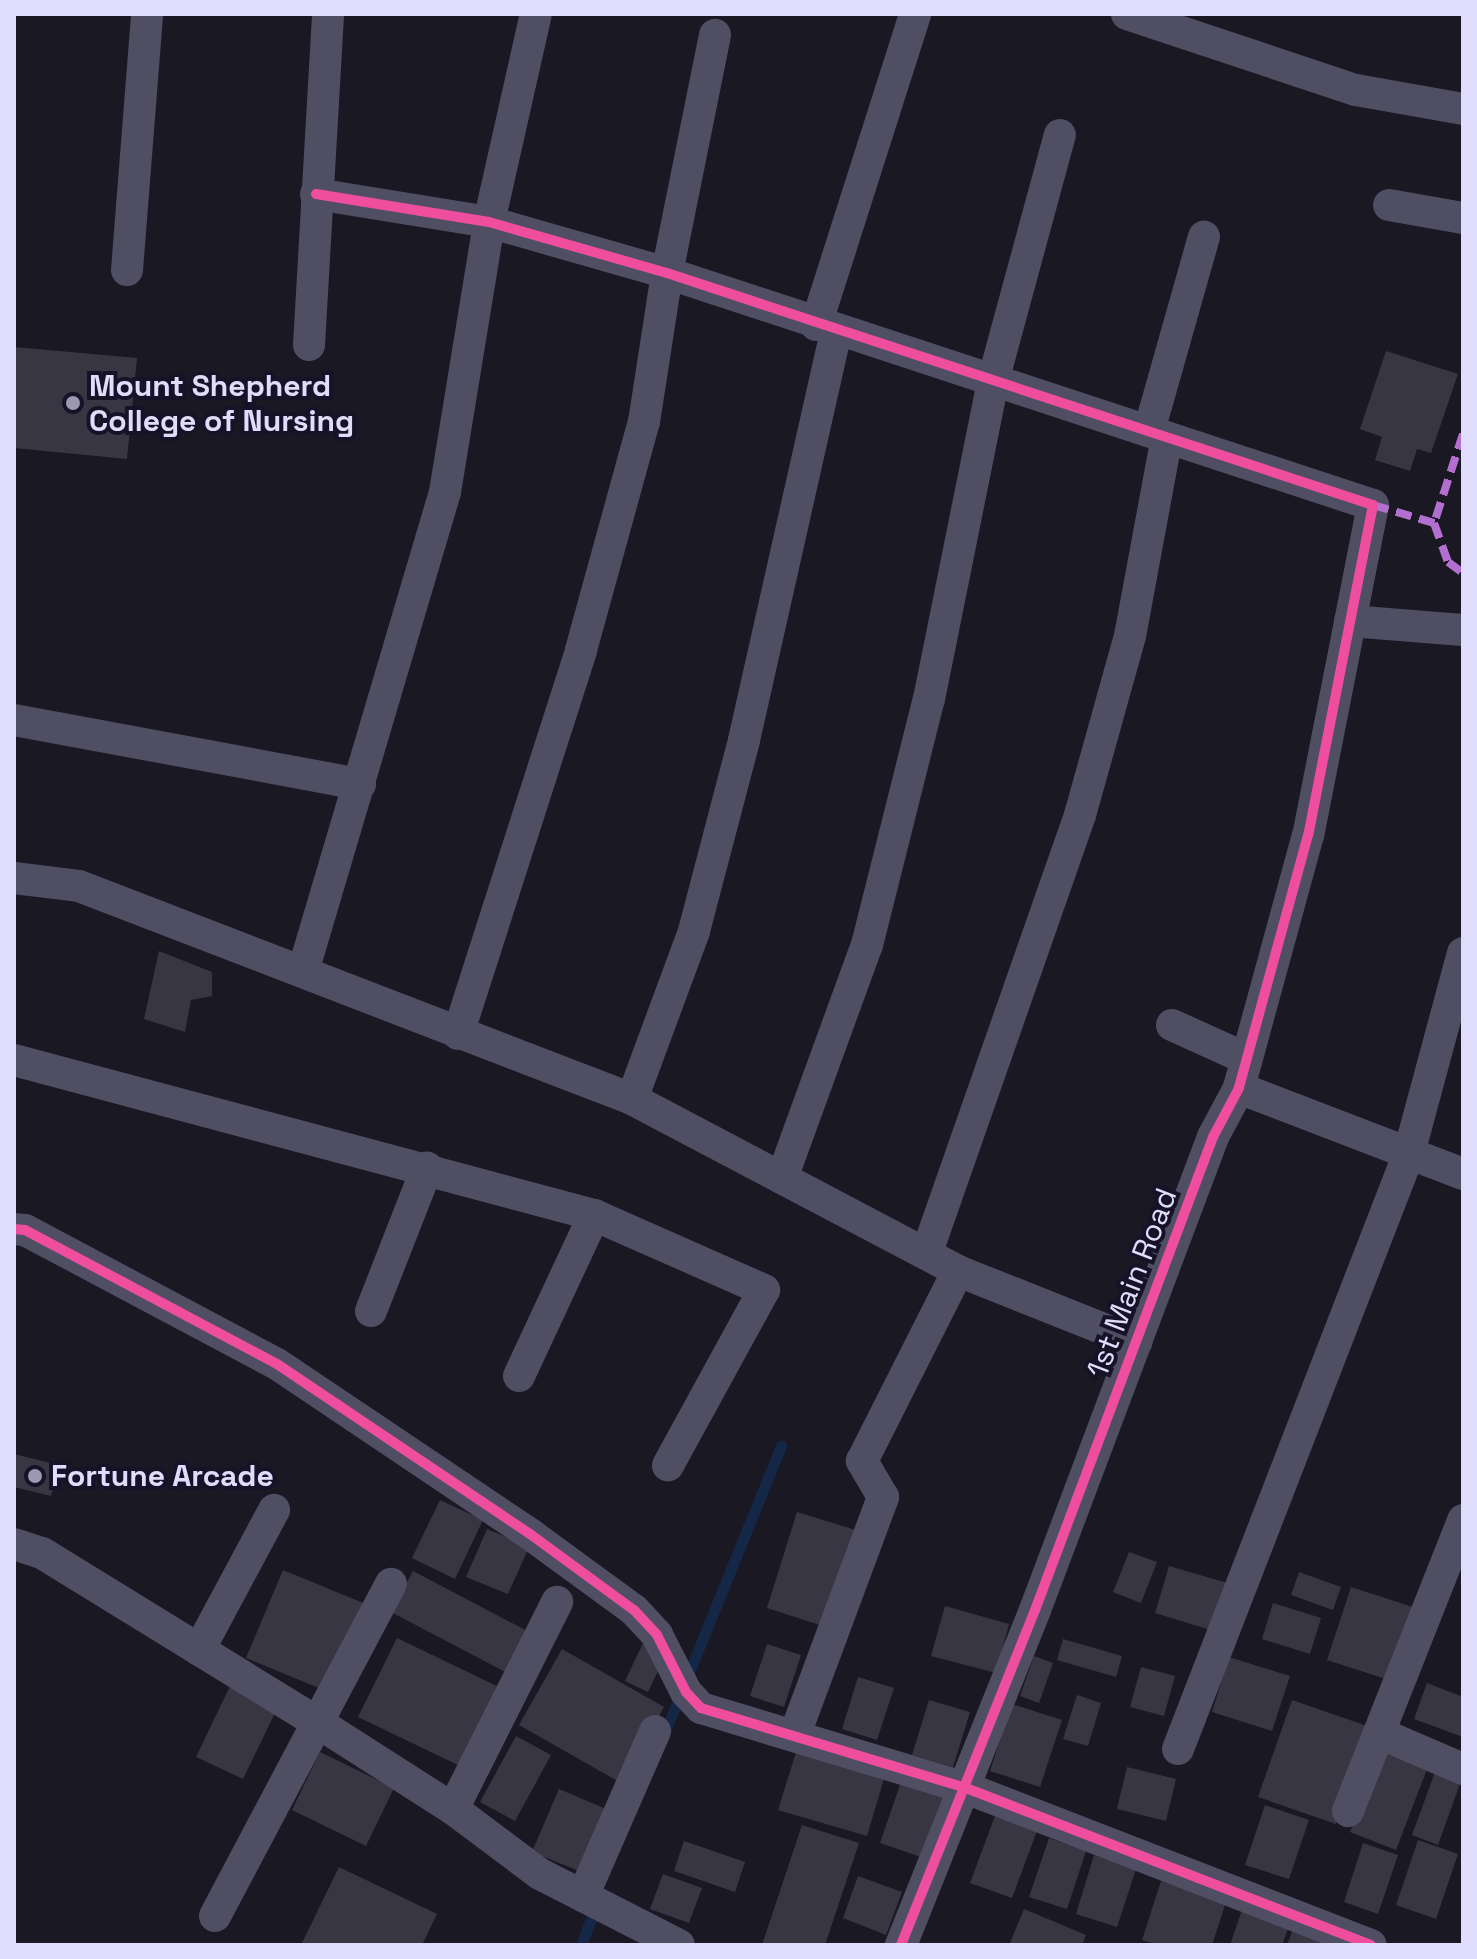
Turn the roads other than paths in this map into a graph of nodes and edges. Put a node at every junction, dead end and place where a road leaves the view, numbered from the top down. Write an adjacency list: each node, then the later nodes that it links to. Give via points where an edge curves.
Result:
1 (147, 14): 14 (street)
2 (328, 14): 9 (street)
3 (536, 14): 12 (street)
4 (915, 14): 16 (street)
5 (1127, 14): 7 (street, via 1356,90)
6 (715, 35): 15 (street)
7 (1463, 109)
8 (1060, 135): 18 (street)
9 (316, 194): 12 (street); 17 (street)
10 (1389, 205): 11 (street)
11 (1463, 218)
12 (489, 222): 15 (street); 23 (street, via 445,492)
13 (1204, 237): 19 (street)
14 (127, 270)
15 (667, 273): 16 (street); 28 (street, via 644,422 581,650)
16 (826, 328): 18 (street); 31 (street, via 744,740 698,916)
17 (309, 345)
18 (993, 381): 19 (street); 35 (street, via 929,699 867,945)
19 (1158, 434): 20 (street, 1st Main Road, via 1373,505); 38 (street, via 1130,636 1080,815)
20 (1350, 621): 21 (street); 30 (street, 1st Main Road, via 1308,835)
21 (1463, 630)
22 (14, 720): 23 (street)
23 (360, 784): 26 (street)
24 (14, 878): 26 (street, via 79,886)
25 (1463, 953): 32 (street)
26 (304, 968): 28 (street)
27 (1172, 1025): 30 (street)
28 (458, 1034): 31 (street)
29 (14, 1060): 33 (street)
30 (1243, 1074): 32 (street); 41 (street, 1st Main Road, via 1213,1137)
31 (632, 1099): 35 (street)
32 (1409, 1153): 34 (street); 54 (street)
33 (427, 1168): 36 (street); 40 (street)
34 (1463, 1174)
35 (782, 1178): 38 (street)
36 (594, 1215): 42 (street); 43 (street, via 764,1290)
37 (14, 1229): 53 (street, via 25,1230 277,1364 634,1610 657,1635 686,1692 701,1708)
38 (927, 1252): 39 (street)
39 (958, 1271): 41 (street); 53 (street, via 862,1461 883,1497)
40 (371, 1311)
41 (1136, 1342): 56 (street, 1st Main Road)
42 (519, 1376)
43 (668, 1465)
44 (274, 1510): 49 (street)
45 (1463, 1520): 52 (street)
46 (14, 1544): 49 (street, via 42,1553)
47 (391, 1584): 50 (street)
48 (557, 1602): 57 (street)
49 (199, 1650): 50 (street)
50 (317, 1722): 57 (street); 60 (street)
51 (655, 1731): 59 (street)
52 (1379, 1733): 55 (street); 58 (street)
53 (795, 1734): 56 (street)
54 (1178, 1749)
55 (1463, 1769)
56 (966, 1788): 62 (street, 1st Main Road); 63 (street)
57 (453, 1809): 59 (street, via 540,1874)
58 (1348, 1811)
59 (583, 1896): 61 (street)
60 (215, 1916)
61 (679, 1945)
62 (901, 1945)
63 (1371, 1945)

